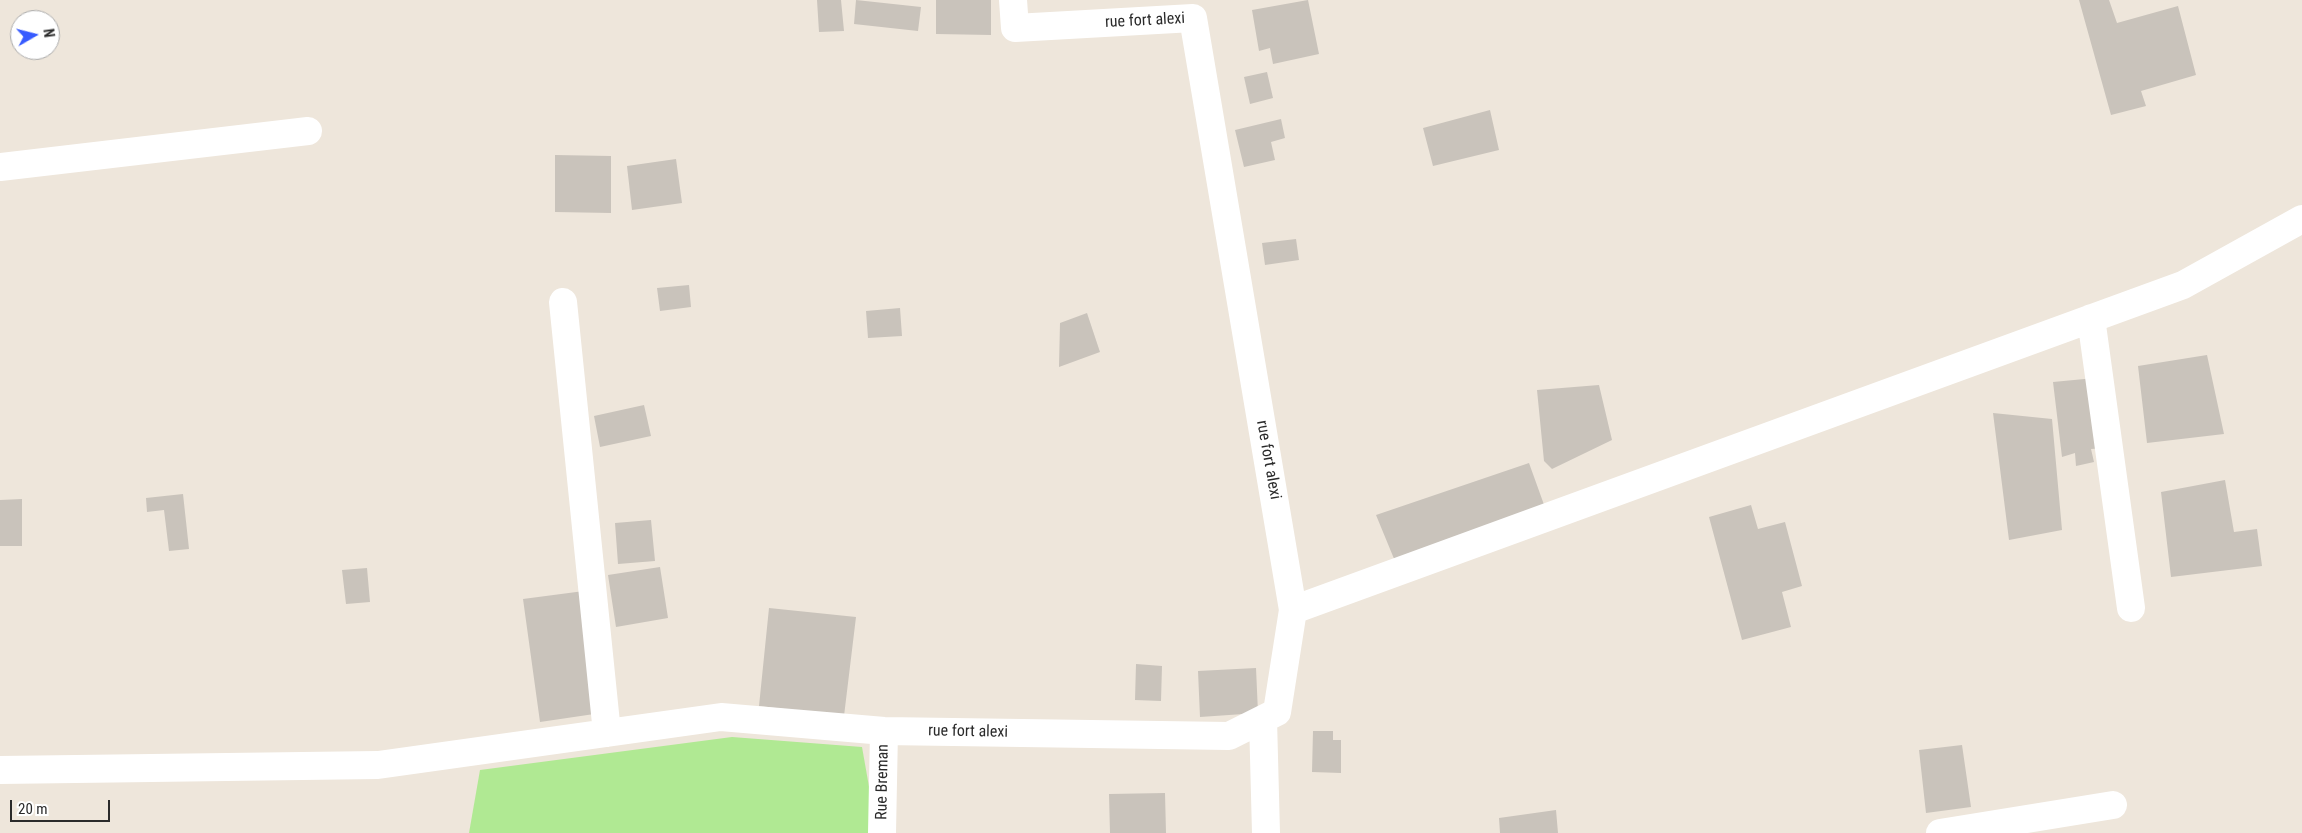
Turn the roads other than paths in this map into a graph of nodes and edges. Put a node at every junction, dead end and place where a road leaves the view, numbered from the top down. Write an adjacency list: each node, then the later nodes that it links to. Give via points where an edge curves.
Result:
1 (1013, 0): 8 (street, rue fort alexi, via 1015,28 1193,18)
2 (308, 131): 3 (street)
3 (0, 167)
4 (2302, 219): 6 (street, via 2183,285)
5 (563, 302): 11 (street)
6 (2091, 318): 7 (street); 8 (street)
7 (2131, 608)
8 (1293, 610): 9 (street, rue fort alexi, via 1276,712)
9 (1263, 719): 10 (street, rue fort alexi, via 1228,736); 15 (street)
10 (884, 731): 11 (street, rue fort alexi, via 721,717); 14 (street, Rue Breman)
11 (607, 733): 12 (street, rue fort alexi, via 378,764)
12 (0, 770)
13 (2113, 805): 16 (street)
14 (882, 833)
15 (1266, 833)
16 (1940, 833)

